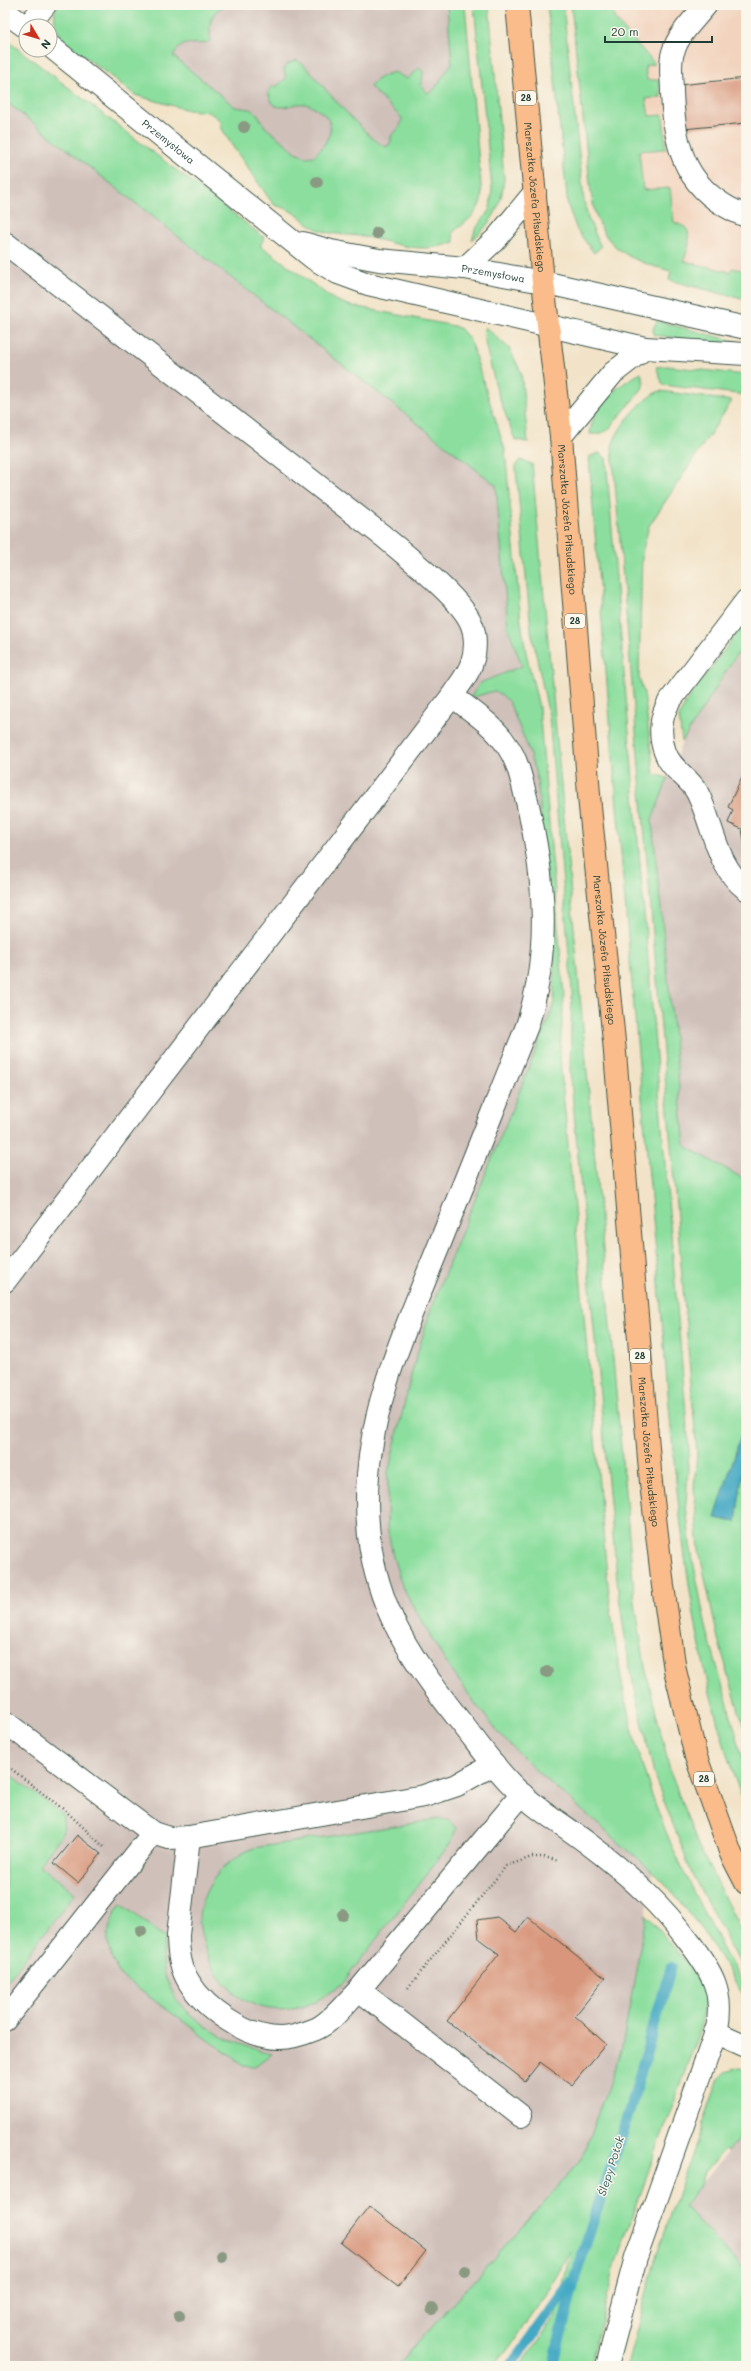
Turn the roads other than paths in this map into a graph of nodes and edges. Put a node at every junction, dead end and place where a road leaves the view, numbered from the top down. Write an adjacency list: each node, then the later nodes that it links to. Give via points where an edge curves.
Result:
1 (45, 5): 5 (street)
2 (517, 5): 8 (main road, Marszałka Józefa Piłsudskiego / 28)
3 (706, 5): 9 (street, via 679,39 671,59 675,135 684,162 698,183 729,207)
4 (5, 12): 6 (street)
5 (34, 18)
6 (18, 20)
7 (58, 53): 10 (street, Przemysłowa)
8 (535, 192): 12 (street, via 508,227); 13 (main road, Marszałka Józefa Piłsudskiego / 28)
9 (746, 216)
10 (286, 238): 12 (street, Przemysłowa, via 331,251 379,260); 14 (street, Przemysłowa, via 338,273 368,284 454,302)
11 (5, 244): 20 (street, via 383,536 436,581 466,614 474,630 473,662)
12 (465, 268): 13 (street, Przemysłowa)
13 (543, 282): 14 (main road, Marszałka Józefa Piłsudskiego / 28); 15 (street, Przemysłowa)
14 (548, 326): 16 (street, Przemysłowa); 18 (main road, Marszałka Józefa Piłsudskiego / 28)
15 (746, 328)
16 (645, 348): 17 (street, Przemysłowa); 18 (street, via 613,373)
17 (746, 354)
18 (560, 436): 28 (main road, Marszałka Józefa Piłsudskiego / 28, via 590,807 614,1041 662,1586 675,1670 696,1757 731,1854)
19 (746, 601): 21 (street, via 669,702 663,716 662,740 665,754 673,767 697,791 726,867)
20 (452, 696): 22 (street); 24 (street, via 486,723 508,746 519,769 541,875 544,926 542,962 538,994 528,1026 388,1371 368,1459 367,1501 374,1573 386,1607 402,1639 431,1683)
21 (746, 889)
22 (5, 1281)
23 (5, 1722): 26 (street)
24 (494, 1764): 25 (street); 27 (street, via 456,1785 424,1796)
25 (522, 1794): 29 (street); 31 (street, via 614,1864 648,1894 671,1919 702,1959 714,1980 720,2007)
26 (153, 1833): 27 (street, via 170,1838); 30 (street)
27 (189, 1837): 29 (street, via 178,1948 182,1969 204,2001 246,2030 280,2038 317,2029)
28 (746, 1883)
29 (359, 1990): 33 (street)
30 (5, 2020)
31 (716, 2032): 32 (street); 34 (street, via 636,2257)
32 (746, 2046)
33 (521, 2116)
34 (607, 2366)

